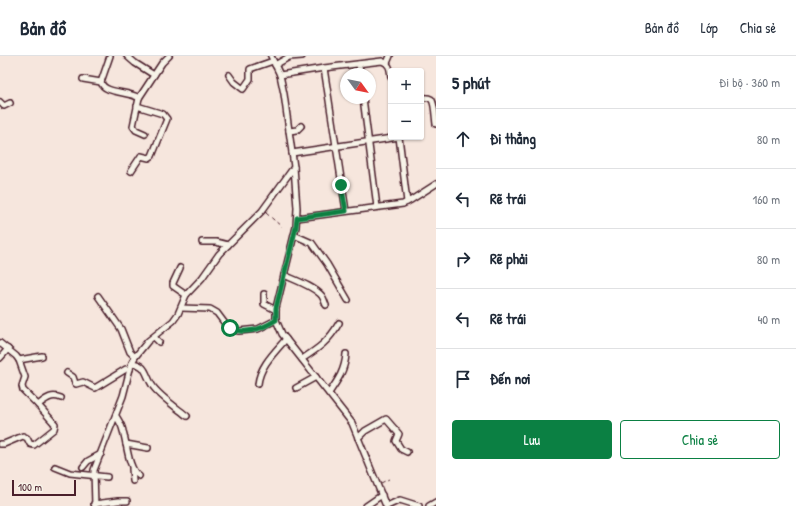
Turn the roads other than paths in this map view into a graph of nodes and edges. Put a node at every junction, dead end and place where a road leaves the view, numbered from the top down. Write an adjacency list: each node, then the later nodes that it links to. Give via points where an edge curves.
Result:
1 (110, 56): 16 (street)
2 (127, 56): 12 (street)
3 (169, 56): 12 (street)
4 (302, 56): 6 (street)
5 (390, 56): 7 (street)
6 (273, 60): 13 (street, via 250,69 250,79 243,89); 14 (street)
7 (387, 63): 8 (street, via 382,61); 11 (street)
8 (359, 64): 9 (street); 10 (street)
9 (324, 68): 14 (street); 31 (street)
10 (359, 68)
11 (389, 68)
12 (154, 75): 17 (street)
13 (229, 75)
14 (280, 75): 26 (street)
15 (83, 79): 16 (street)
16 (101, 82): 17 (street, via 107,90)
17 (139, 98): 23 (street)
18 (424, 98): 20 (street, via 429,98)
19 (0, 102): 21 (street, via 4,106)
20 (435, 103): 24 (street)
21 (10, 104)
22 (364, 104): 30 (street)
23 (137, 106): 27 (street, via 133,126); 34 (street, via 163,114 166,119 152,156 141,156)
24 (436, 124)
25 (301, 126): 26 (street)
26 (289, 131): 32 (street)
27 (145, 134)
28 (388, 139): 30 (street)
29 (399, 140): 36 (street)
30 (368, 142): 31 (street); 37 (street)
31 (335, 146): 32 (street); 38 (street)
32 (292, 153): 33 (street)
33 (294, 167): 39 (street); 42 (street, via 263,210)
34 (131, 171)
35 (436, 184): 36 (street)
36 (407, 202): 37 (street)
37 (377, 207): 38 (street)
38 (346, 211): 39 (street)
39 (297, 218): 40 (street)
40 (294, 235): 44 (street); 48 (street, via 312,243)
41 (202, 242): 42 (street)
42 (228, 245): 46 (street)
43 (180, 268): 46 (street, via 173,286)
44 (284, 275): 49 (street, via 318,293); 51 (street)
45 (264, 294): 51 (street, via 264,304)
46 (186, 295): 50 (street)
47 (98, 296): 61 (street, via 121,329 130,352)
48 (348, 300)
49 (326, 305)
50 (181, 308): 52 (street, via 210,309 217,313 226,325 239,331 258,329); 54 (street, via 170,324)
51 (276, 310): 52 (street)
52 (276, 320): 55 (street)
53 (339, 322): 63 (street, via 327,341)
54 (154, 337): 56 (street); 61 (street)
55 (286, 339): 63 (street); 69 (street, via 265,364)
56 (159, 342)
57 (0, 343): 58 (street)
58 (8, 349): 62 (street); 64 (street)
59 (346, 354): 71 (street, via 345,364)
60 (42, 356): 64 (street)
61 (135, 357): 65 (street)
62 (0, 358)
63 (302, 359): 68 (street)
64 (19, 360): 73 (street, via 25,377 22,388)
65 (132, 363): 66 (street); 75 (street, via 144,368 152,385)
66 (130, 369): 67 (street, via 95,388 83,382 76,384 73,377); 74 (street)
67 (67, 373)
68 (316, 377): 70 (street); 71 (street)
69 (258, 384)
70 (296, 388)
71 (329, 393): 76 (street, via 348,417)
72 (61, 398): 73 (street, via 50,396)
73 (38, 405): 77 (street, via 55,424 54,429 34,445 23,436)
74 (116, 416): 78 (street, via 121,424); 81 (street)
75 (187, 416)
76 (358, 438): 80 (street, via 386,419 399,434 396,441 401,449); 89 (street)
77 (0, 444)
78 (126, 444): 79 (street); 84 (street)
79 (148, 448)
80 (407, 452)
81 (101, 454): 83 (street, via 88,461); 85 (street)
82 (55, 467): 85 (street)
83 (84, 468)
84 (132, 468): 86 (street); 88 (street)
85 (93, 476): 87 (street); 92 (street)
86 (139, 476)
87 (107, 477)
88 (133, 481)
89 (382, 495): 93 (street); 94 (street)
90 (126, 501): 92 (street)
91 (436, 502): 96 (street)
92 (94, 505)
93 (366, 506)
94 (387, 506): 95 (street, via 400,500)
95 (419, 506)
96 (429, 506)

